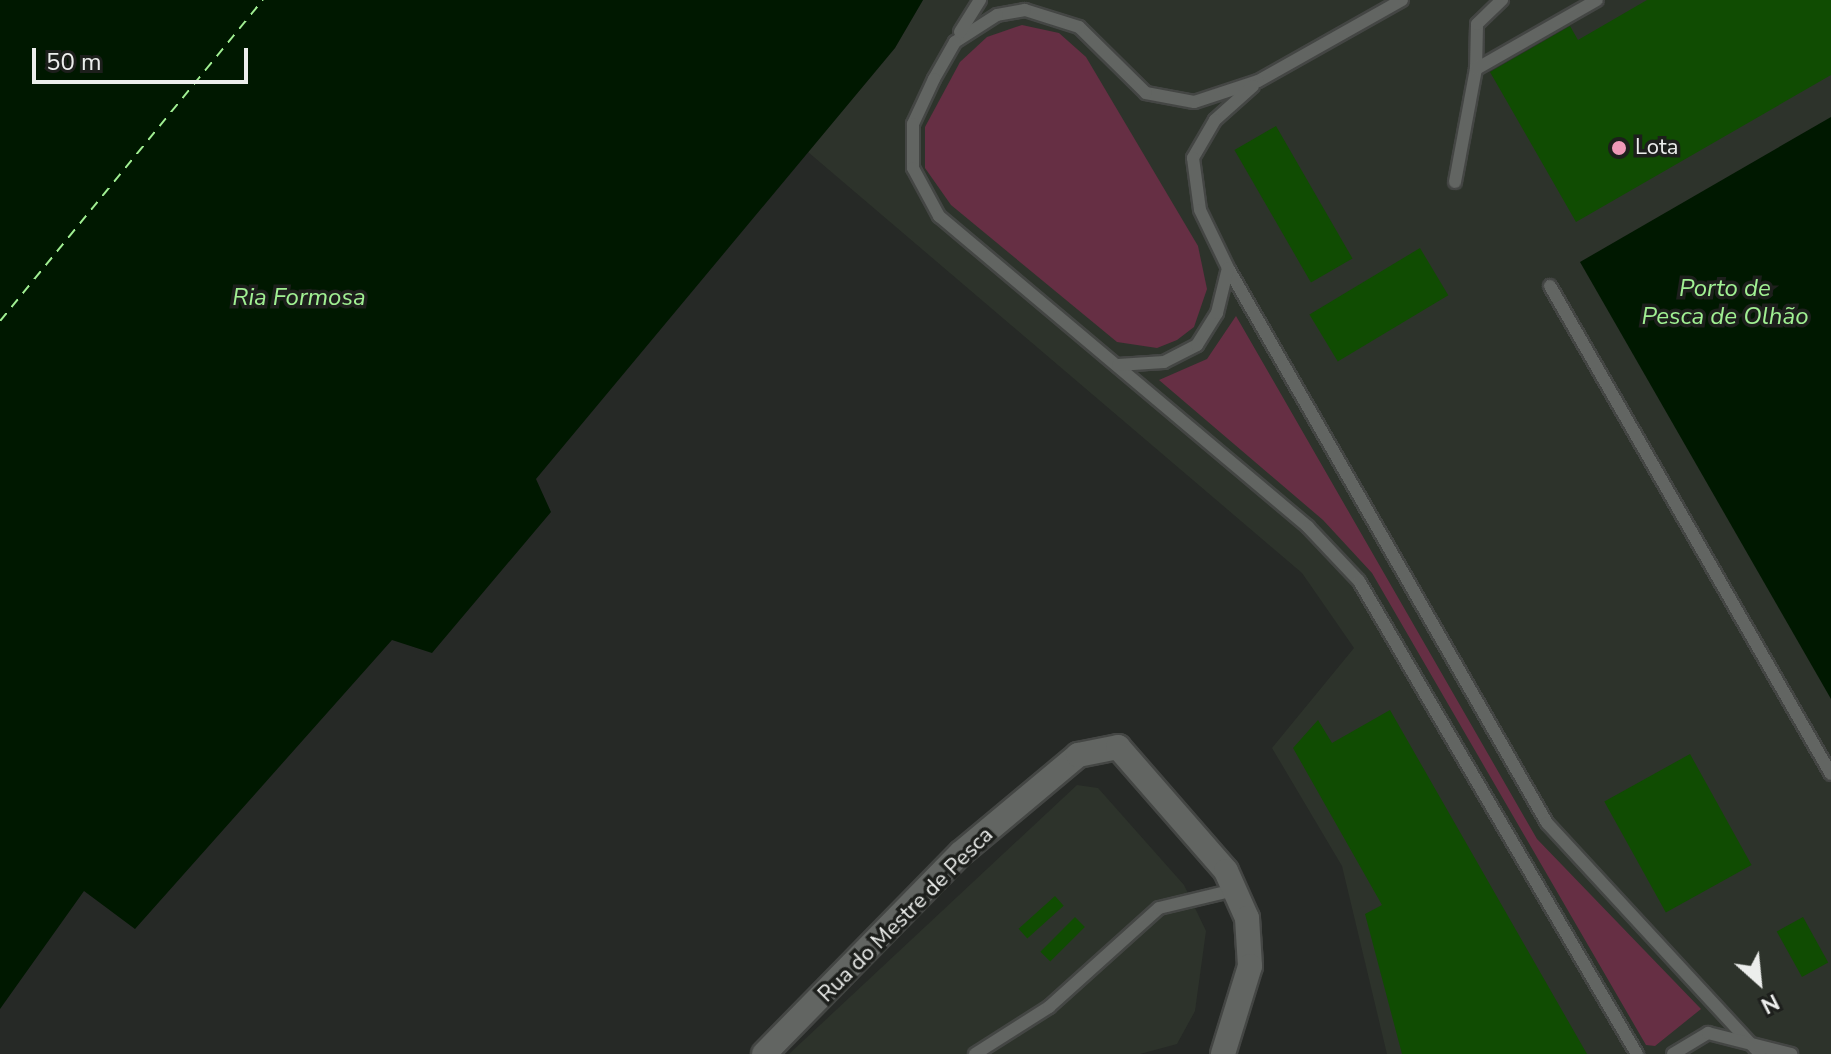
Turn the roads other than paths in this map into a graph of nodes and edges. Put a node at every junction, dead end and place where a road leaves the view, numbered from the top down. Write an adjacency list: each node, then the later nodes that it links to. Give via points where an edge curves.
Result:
1 (980, 0): 5 (lane)
2 (1402, 0): 7 (lane)
3 (1502, 0): 6 (lane, via 1477,24)
4 (1597, 0): 6 (lane)
5 (955, 42): 7 (lane, via 997,15 1025,10 1079,27 1146,93 1168,101 1194,102); 11 (lane, via 913,124 918,184 939,216)
6 (1476, 69): 8 (lane)
7 (1258, 81): 9 (lane, via 1215,120 1193,158 1200,210)
8 (1455, 182)
9 (1228, 268): 11 (lane, via 1217,313 1197,345 1164,362); 14 (lane, via 1547,823)
10 (1550, 286): 12 (lane)
11 (1118, 365): 18 (lane, via 1308,527 1359,581)
12 (1831, 774)
13 (1238, 889): 15 (street, Rua do Mestre de Pesca, via 1118,747 1078,755 961,853); 16 (lane, via 1159,908 1049,1007); 17 (street, via 1250,966)
14 (1757, 1048): 19 (lane, via 1708,1033); 20 (lane)
15 (764, 1054)
16 (975, 1054)
17 (1223, 1054)
18 (1637, 1054)
19 (1673, 1054)
20 (1791, 1054)

